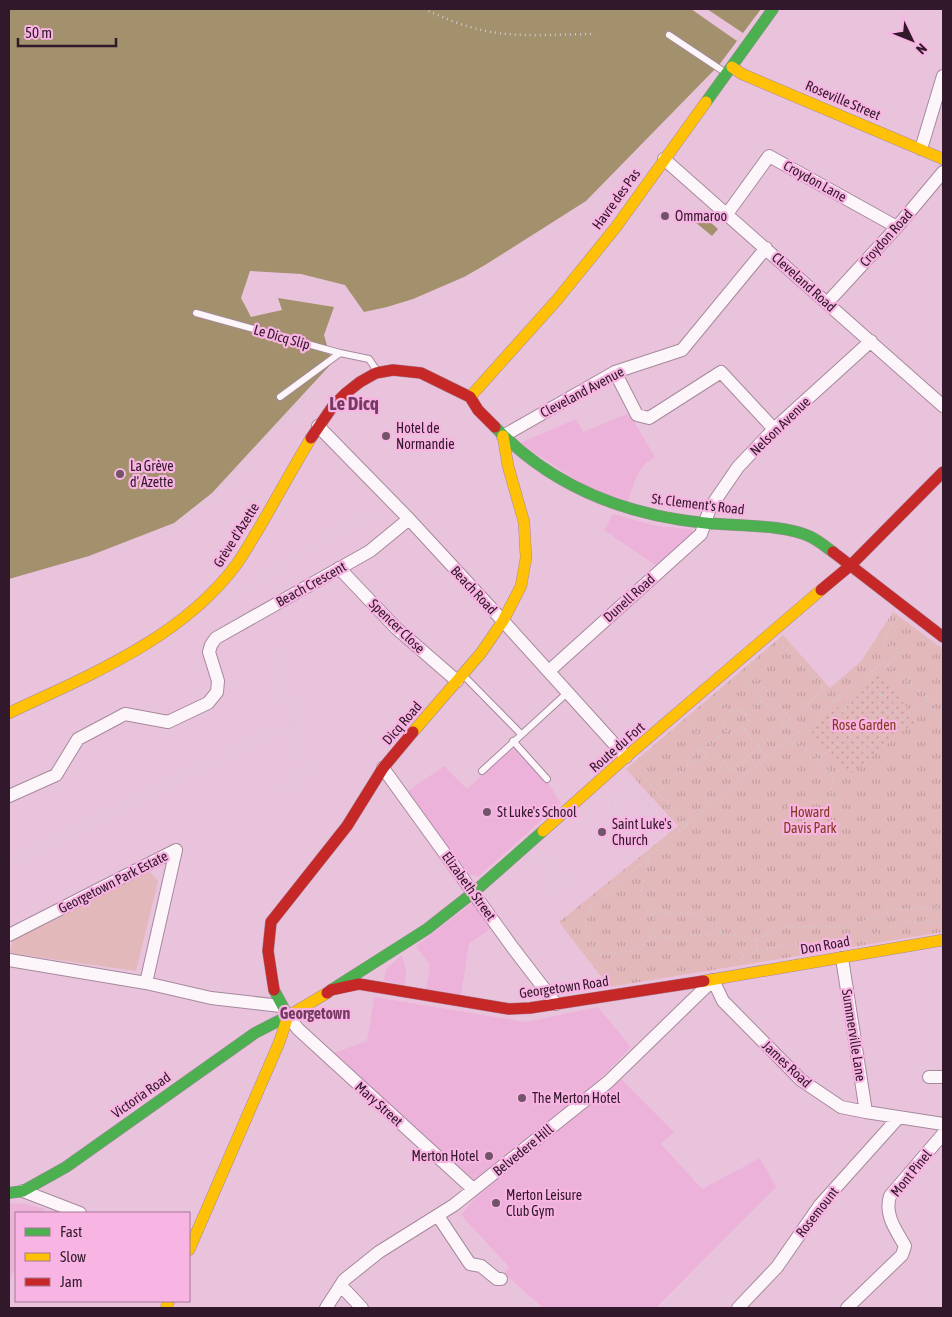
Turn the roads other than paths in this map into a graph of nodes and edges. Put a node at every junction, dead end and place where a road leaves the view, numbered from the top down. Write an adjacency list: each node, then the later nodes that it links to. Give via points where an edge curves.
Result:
1 (773, 9): 3 (main road, Havre des Pas)
2 (669, 35): 3 (lane)
3 (729, 70): 5 (main road, Roseville Street); 6 (main road, Havre des Pas)
4 (943, 76): 5 (street)
5 (921, 149): 7 (main road, Roseville Street)
6 (664, 159): 9 (street, Cleveland Road); 20 (main road, Havre des Pas, via 616,227 556,301)
7 (943, 159)
8 (943, 172): 10 (street, Croydon Road)
9 (727, 214): 10 (street, Croydon Lane, via 769,156); 11 (street, Cleveland Road)
10 (898, 227): 12 (street, Croydon Road)
11 (766, 248): 12 (street, Cleveland Road); 18 (street, Cleveland Avenue, via 682,350)
12 (827, 303): 14 (street, Cleveland Road)
13 (196, 313): 15 (lane, Le Dicq Slip)
14 (871, 342): 21 (street, Cleveland Road); 23 (street, Nelson Avenue)
15 (340, 353): 17 (lane, Le Dicq Slip, via 369,359); 19 (lane)
16 (400, 370): 17 (main road, Grève d'Azette); 20 (main road, St. Clement's Road, via 421,373)
17 (377, 372): 22 (main road, Grève d'Azette, via 342,396)
18 (615, 372): 23 (street, via 637,415 649,418 721,372); 24 (street, Cleveland Avenue)
19 (280, 397)
20 (470, 397): 24 (main road, St. Clement's Road)
21 (943, 406)
22 (317, 428): 26 (street, Beach Road); 35 (main road, Grève d'Azette, via 236,565 196,610 142,646)
23 (774, 429): 27 (street, Nelson Avenue, via 738,467 710,508)
24 (503, 436): 27 (main road, St. Clement's Road, via 542,468 577,489 626,508); 30 (main road, Dicq Road, via 524,522 526,558 521,586)
25 (943, 472): 28 (main road, Route du Fort)
26 (408, 519): 29 (street, Beach Crescent, via 370,550); 30 (street, Beach Road)
27 (705, 524): 28 (main road, St. Clement's Road, via 794,532 811,537); 32 (street, Dunell Road, via 701,534)
28 (851, 565): 31 (main road, St. Clement's Road); 38 (main road, Route du Fort)
29 (339, 568): 33 (street, Spencer Close, via 396,628); 42 (street, Beach Crescent, via 216,638 209,652 218,681 217,692 208,703 168,722 125,714 78,739 56,775)
30 (503, 621): 32 (street, Beach Road); 33 (main road, Dicq Road)
31 (943, 637)
32 (549, 671): 34 (street, Beach Road)
33 (460, 678): 36 (lane); 39 (main road, Dicq Road)
34 (567, 693): 36 (lane); 38 (street, Beach Road)
35 (9, 713)
36 (521, 734): 37 (lane)
37 (513, 741): 40 (lane); 41 (lane)
38 (626, 757): 43 (main road, Route du Fort)
39 (383, 768): 43 (street, Elizabeth Street); 52 (main road, Dicq Road, via 347,826 271,922 268,951 273,988)
40 (482, 771)
41 (548, 780)
42 (9, 796)
43 (474, 892): 50 (main road, Route du Fort, via 427,929); 51 (street, Elizabeth Street)
44 (9, 935): 49 (street, Georgetown Park Estate, via 176,850)
45 (943, 940): 46 (main road, Don Road)
46 (842, 958): 48 (main road, Don Road); 55 (street, Summerville Lane)
47 (9, 960): 49 (street)
48 (713, 980): 51 (main road, Georgetown Road); 55 (street, James Road, via 723,1001 801,1080 841,1107); 59 (street, Belvedere Hill, via 608,1082)
49 (146, 983): 52 (street)
50 (331, 990): 51 (main road, Georgetown Road, via 359,984 509,1009); 52 (main road, Route du Fort)
51 (556, 1004)
52 (285, 1011): 59 (street, Mary Street, via 298,1029); 60 (main road, Victoria Road, via 66,1167); 64 (main road, via 279,1043)
53 (929, 1077): 54 (street)
54 (943, 1077)
55 (866, 1112): 56 (street, James Road)
56 (899, 1117): 57 (street, James Road); 69 (street, Rosemount, via 820,1205 777,1267)
57 (943, 1124)
58 (943, 1134): 70 (street, Mont Pinel, via 890,1196 887,1206 890,1219 905,1246 902,1255)
59 (473, 1189): 63 (street, Belvedere Hill)
60 (23, 1191): 61 (main road, Victoria Road); 62 (street)
61 (9, 1193)
62 (77, 1212)
63 (438, 1216): 65 (street, via 470,1264 481,1266); 66 (street, Belvedere Hill, via 379,1252)
64 (190, 1248)
65 (501, 1279)
66 (340, 1286): 67 (street, Belvedere Hill); 68 (street)
67 (326, 1308)
68 (362, 1308)
69 (738, 1308)
70 (847, 1308)

